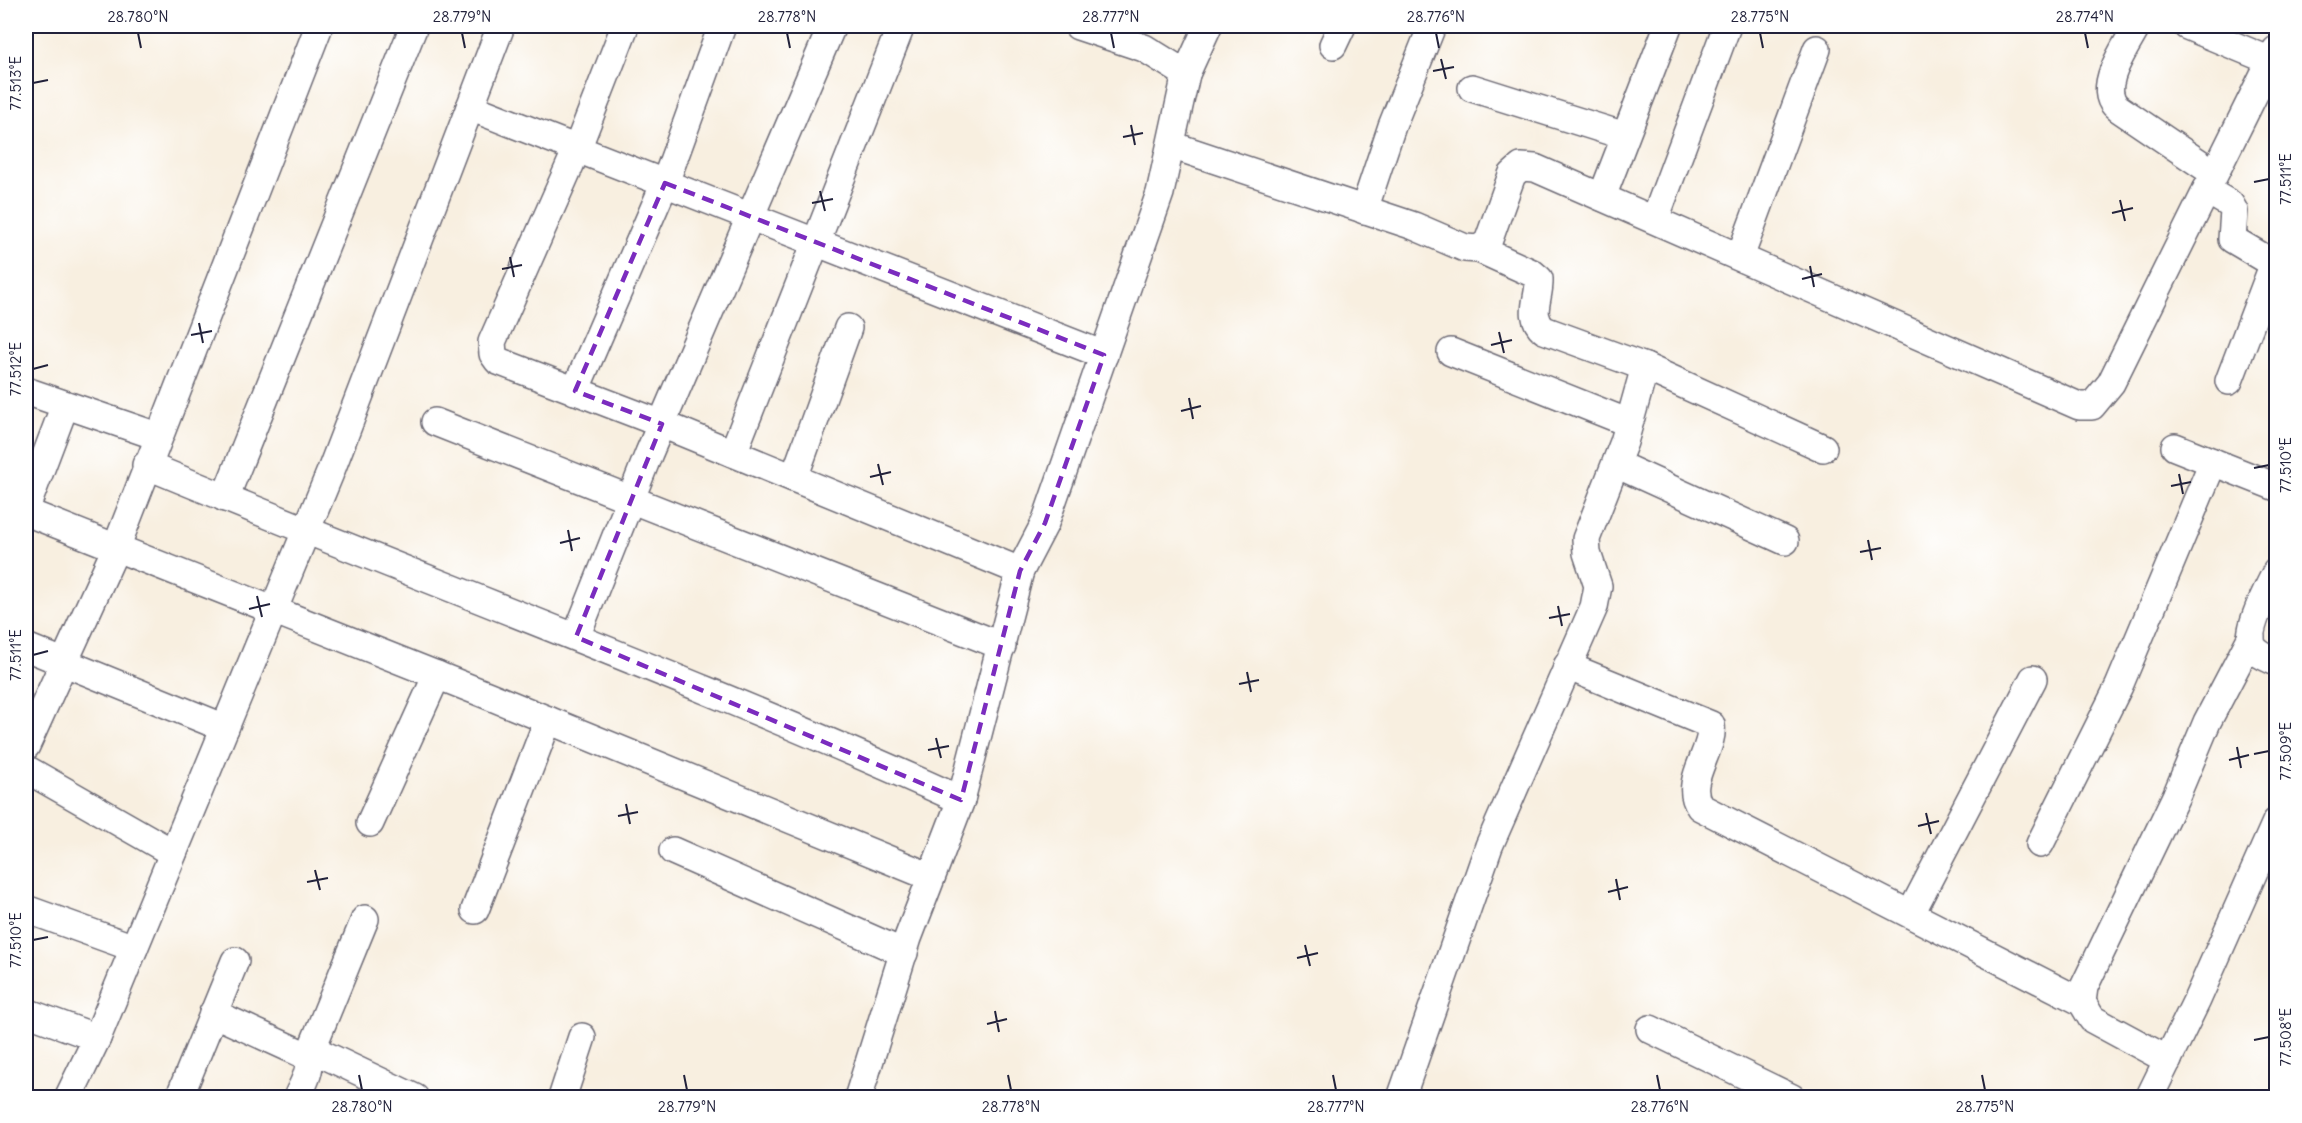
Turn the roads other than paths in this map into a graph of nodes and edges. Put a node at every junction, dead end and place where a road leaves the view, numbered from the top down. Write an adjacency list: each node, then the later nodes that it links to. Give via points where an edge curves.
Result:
1 (319, 26): 44 (street)
2 (414, 26): 53 (street)
3 (501, 26): 19 (street)
4 (625, 26): 22 (street)
5 (722, 26): 24 (street)
6 (832, 26): 27 (street)
7 (901, 26): 29 (street)
8 (1078, 26): 17 (street, via 1144,48)
9 (1208, 26): 17 (street)
10 (1432, 26): 26 (street)
11 (1668, 26): 20 (street)
12 (1727, 26): 28 (street)
13 (2137, 26): 23 (street, via 2109,83 2109,98)
14 (2187, 26): 16 (street)
15 (1817, 49): 31 (street)
16 (2274, 55): 23 (street)
17 (1186, 74): 21 (street)
18 (1472, 88): 20 (street)
19 (470, 107): 22 (street); 56 (street)
20 (1625, 136): 25 (street)
21 (1171, 145): 26 (street); 35 (street, via 1161,193)
22 (577, 149): 24 (street); 39 (street, via 492,342 498,361)
23 (2210, 182): 31 (street, via 2111,383 2092,406 2079,406); 32 (street, via 2234,211 2232,239)
24 (665, 183): 27 (street); 39 (street)
25 (1602, 197): 28 (street); 30 (street, via 1535,168 1521,167 1512,175 1488,242)
26 (1364, 210): 30 (street, via 1465,248)
27 (750, 216): 29 (street); 43 (street)
28 (1655, 219): 31 (street)
29 (816, 242): 35 (street); 47 (street)
30 (1479, 249): 36 (street, via 1539,279 1533,314 1544,330)
31 (1740, 257)
32 (2275, 264): 37 (street)
33 (848, 328): 51 (street)
34 (1451, 352): 42 (street)
35 (1104, 356): 59 (street, via 1045,523)
36 (1645, 367): 42 (street); 46 (street)
37 (2229, 381)
38 (26, 391): 40 (street)
39 (575, 391): 43 (street)
40 (65, 405): 44 (street); 55 (street)
41 (435, 422): 54 (street)
42 (1629, 423): 49 (street)
43 (662, 424): 47 (street); 54 (street)
44 (157, 436): 50 (street)
45 (2175, 447): 48 (street)
46 (1823, 448)
47 (734, 453): 51 (street)
48 (2213, 462): 52 (street); 78 (street, via 2119,686)
49 (1616, 464): 57 (street); 68 (street, via 1586,539 1598,586 1594,608)
50 (146, 465): 53 (street); 58 (street)
51 (794, 478): 59 (street)
52 (2277, 487)
53 (225, 498): 56 (street)
54 (631, 498): 62 (street); 64 (street)
55 (26, 510): 58 (street)
56 (306, 531): 61 (street); 62 (street)
57 (1785, 541)
58 (116, 548): 61 (street); 67 (street)
59 (1020, 571): 64 (street)
60 (2277, 572): 63 (street, via 2258,610)
61 (273, 610): 69 (street); 72 (street)
62 (576, 637): 75 (street, via 841,745)
63 (2251, 638): 66 (street, via 2260,654); 89 (street, via 2118,912 2084,987)
64 (1002, 646): 75 (street)
65 (26, 647): 67 (street)
66 (2277, 662)
67 (63, 663): 72 (street); 73 (street)
68 (1567, 666): 84 (street, via 1711,725 1695,790 1700,807); 103 (street, via 1489,846)
69 (437, 675): 71 (street); 77 (street)
70 (2033, 679): 84 (street)
71 (548, 720): 81 (street); 83 (street)
72 (225, 728): 80 (street)
73 (26, 746)
74 (26, 769): 80 (street)
75 (961, 800): 81 (street)
76 (2277, 822): 96 (street)
77 (370, 823)
78 (2040, 844)
79 (673, 851): 87 (street)
80 (173, 853): 86 (street)
81 (931, 877): 87 (street)
82 (26, 909): 86 (street)
83 (475, 910)
84 (1911, 913): 89 (street)
85 (365, 919): 95 (street)
86 (134, 948): 94 (street)
87 (904, 953): 102 (street)
88 (235, 960): 91 (street)
89 (2082, 1002): 96 (street, via 2092,1019)
90 (26, 1012): 94 (street)
91 (213, 1013): 95 (street); 98 (street)
92 (1650, 1029): 104 (street)
93 (582, 1037): 101 (street)
94 (97, 1038): 97 (street)
95 (310, 1054): 99 (street, via 309,1069); 100 (street)
96 (2168, 1060): 105 (street)
97 (68, 1098)
98 (179, 1098)
99 (297, 1098)
100 (415, 1098)
101 (562, 1098)
102 (858, 1098)
103 (1401, 1098)
104 (1792, 1098)
105 (2149, 1098)

